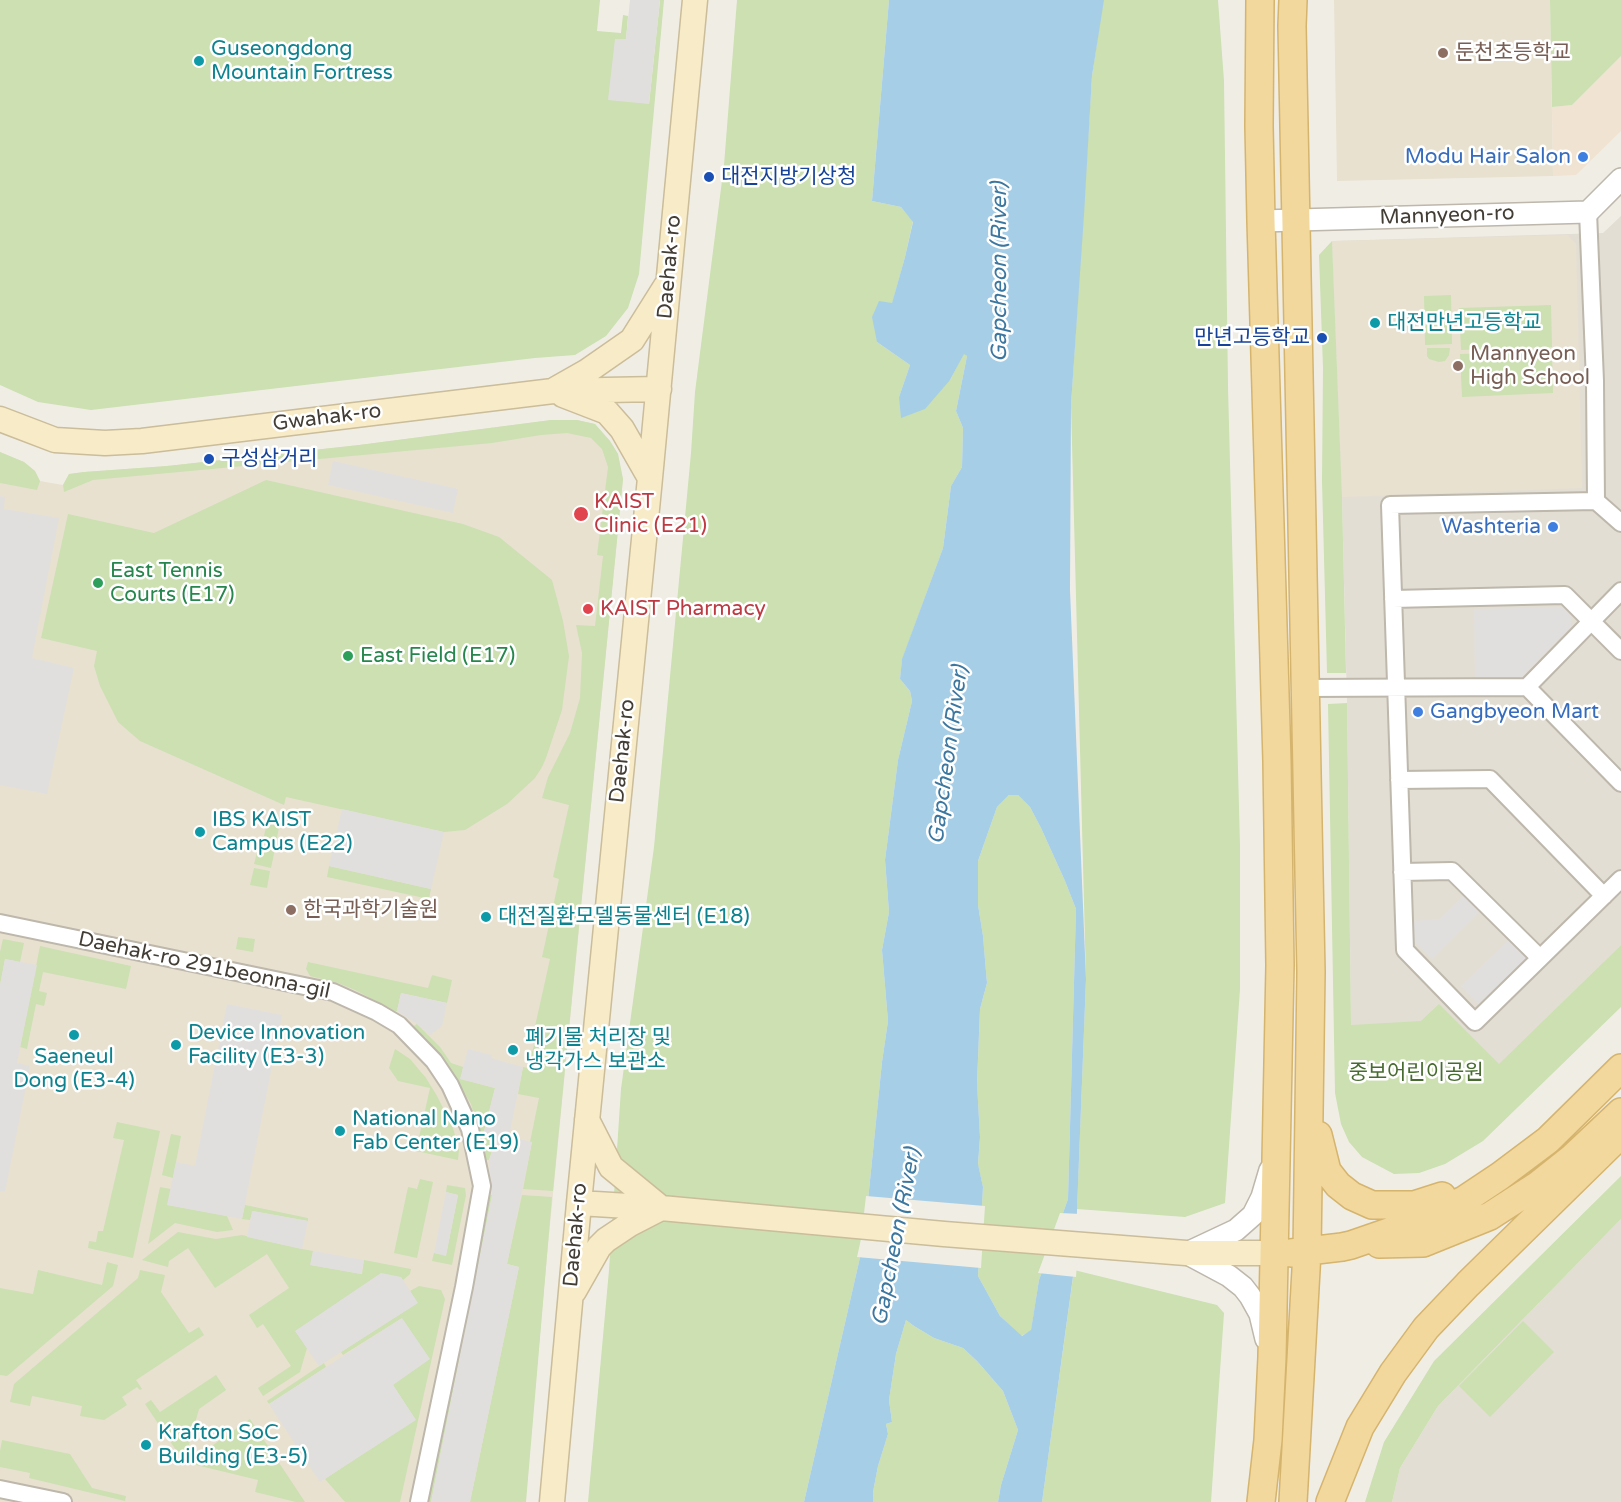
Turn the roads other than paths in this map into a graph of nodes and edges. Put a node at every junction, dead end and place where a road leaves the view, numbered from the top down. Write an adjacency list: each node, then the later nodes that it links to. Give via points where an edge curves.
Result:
1 (695, 0): 8 (main road, Daehak-ro)
2 (1260, 0): 7 (main road)
3 (1293, 0): 6 (main road)
4 (1621, 179): 5 (street)
5 (1588, 212): 6 (street, Mannyeon-ro); 13 (street)
6 (1296, 220): 7 (street, Mannyeon-ro); 21 (main road)
7 (1261, 221): 33 (main road, via 1277,783)
8 (669, 282): 9 (main road, Daehak-ro); 10 (main road, via 632,340)
9 (658, 389): 10 (main road, Gwahak-ro); 12 (main road, Daehak-ro)
10 (553, 391): 11 (main road, Gwahak-ro, via 105,443 55,440); 12 (main road, via 607,412 622,429)
11 (0, 419)
12 (650, 478): 32 (main road, Daehak-ro)
13 (1596, 501): 14 (street); 16 (street, via 1390,505)
14 (1621, 523)
15 (1621, 591): 17 (street)
16 (1393, 599): 17 (street, via 1565,595); 19 (street)
17 (1592, 621): 18 (street); 20 (street)
18 (1621, 651)
19 (1396, 687): 20 (street); 21 (street); 22 (street)
20 (1527, 687): 23 (street)
21 (1305, 688): 30 (main road, via 1311,972)
22 (1399, 780): 24 (street); 26 (street, via 1490,779)
23 (1621, 783)
24 (1402, 872): 28 (street, via 1452,871); 28 (street, via 1405,950 1475,1022)
25 (1621, 879): 26 (street)
26 (1604, 897): 28 (street)
27 (0, 922): 46 (street, Daehak-ro 291beonna-gil, via 333,992 399,1025 434,1061 450,1085 470,1130 482,1186)
28 (1540, 958)
29 (1621, 1068): 35 (main road, via 1548,1140)
30 (1309, 1098): 35 (main road, via 1327,1171 1352,1196 1372,1204 1414,1206); 39 (main road)
31 (1621, 1112): 38 (main road, via 1538,1185 1490,1216 1423,1243)
32 (587, 1120): 36 (main road, Daehak-ro); 37 (main road, via 611,1167)
33 (1277, 1129): 40 (street, via 1265,1189 1253,1215 1236,1230); 41 (main road)
34 (1621, 1134): 50 (main road, via 1426,1328 1360,1427)
35 (1500, 1176): 38 (main road, via 1464,1200 1410,1225)
36 (579, 1203): 37 (main road); 42 (main road, Daehak-ro)
37 (661, 1208): 40 (main road); 42 (main road, via 599,1247)
38 (1351, 1245): 39 (main road)
39 (1307, 1252): 41 (main road); 49 (main road)
40 (1186, 1253): 41 (main road); 43 (street, via 1243,1287 1260,1314)
41 (1262, 1253): 43 (main road)
42 (570, 1297): 47 (main road, Daehak-ro)
43 (1272, 1357): 48 (main road)
44 (0, 1489): 45 (street)
45 (63, 1502)
46 (419, 1502)
47 (552, 1502)
48 (1261, 1502)
49 (1293, 1502)
50 (1330, 1502)

